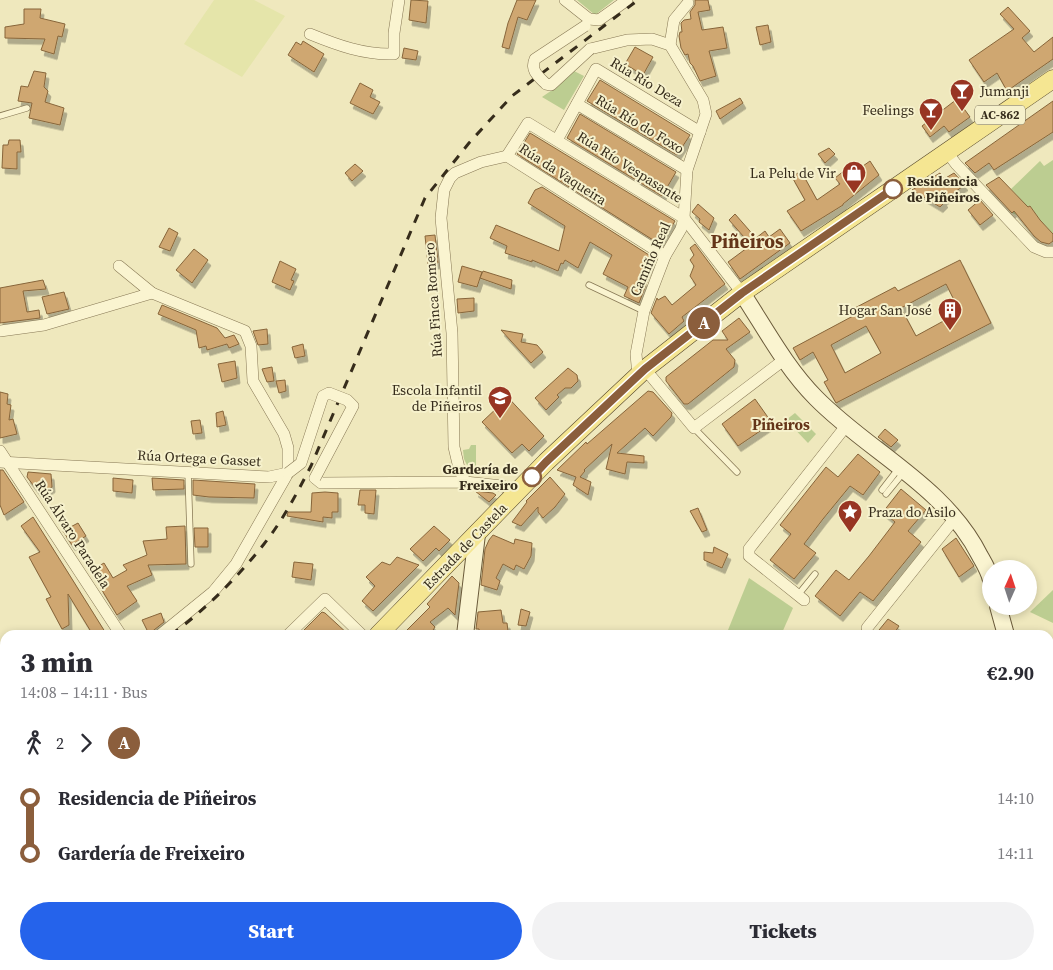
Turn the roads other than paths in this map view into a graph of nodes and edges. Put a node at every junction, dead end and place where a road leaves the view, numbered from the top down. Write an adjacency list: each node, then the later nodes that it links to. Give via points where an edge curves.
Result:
1 (399, 0): 6 (street, via 394,54 364,52)
2 (565, 0): 5 (street)
3 (627, 0): 5 (street, via 599,20)
4 (688, 3): 8 (street, via 674,20)
5 (587, 23): 7 (street, bridge, via 535,59 533,70 546,84 551,85 590,49)
6 (310, 34)
7 (608, 45): 8 (street, via 652,39); 9 (street, via 599,54)
8 (670, 45): 14 (street, Camiño Real, via 703,100 706,114)
9 (596, 69): 11 (street, Rúa Río Deza); 14 (street, Rúa Río Deza)
10 (1053, 78): 16 (main road, Estrada de Castela / AC-862)
11 (577, 104): 15 (street, Rúa Río Deza); 18 (street, Rúa Río do Foxo)
12 (27, 108): 13 (lane)
13 (0, 116)
14 (700, 132): 18 (street, Camiño Real)
15 (557, 140): 17 (street, Rúa da Vaqueira, via 528,122); 19 (street, Rúa Río Vespasante)
16 (947, 152): 20 (street, via 1034,247); 25 (main road, Estrada de Castela / AC-862)
17 (507, 156): 21 (street, Rúa da Vaqueira); 38 (street, Rúa Finca Romero, via 455,173 444,190 441,218 452,332 454,448)
18 (687, 170): 19 (street, Camiño Real)
19 (684, 218): 21 (street, Camiño Real); 25 (street, Rúa Río Vespasante)
20 (1053, 252)
21 (665, 256): 26 (street, Camiño Real)
22 (119, 266): 24 (street)
23 (589, 285): 26 (lane)
24 (152, 293): 27 (street, via 44,325); 37 (street, via 245,331 251,346 252,381 284,434 288,448)
25 (742, 293): 28 (street); 29 (main road, Estrada de Castela / AC-862)
26 (644, 310): 29 (street, Camiño Real, via 636,354)
27 (0, 331)
28 (785, 359): 30 (street, via 815,397); 31 (street)
29 (642, 373): 31 (street); 39 (main road, Estrada de Castela / AC-862)
30 (846, 426): 34 (street); 46 (street, via 749,549 749,556)
31 (694, 428): 36 (lane)
32 (0, 451): 33 (street, Rúa Álvaro Paradela)
33 (4, 462): 35 (street, Rúa Ortega e Gasset); 49 (street, Rúa Álvaro Paradela)
34 (902, 470): 40 (lane); 41 (street)
35 (188, 472): 37 (street, Rúa Ortega e Gasset, via 269,477); 44 (lane)
36 (737, 472)
37 (288, 473): 38 (street, bridge, via 301,463 323,396 329,393 347,400 352,406 315,478 321,483); 50 (street, via 236,564 213,592)
38 (465, 482): 39 (street)
39 (519, 491): 42 (main road, Estrada de Castela / AC-862)
40 (884, 492)
41 (956, 518): 43 (street); 48 (street)
42 (477, 534): 53 (main road, Estrada de Castela / AC-862); 54 (street)
43 (982, 561)
44 (191, 564)
45 (815, 574): 46 (lane)
46 (801, 597)
47 (1000, 615): 55 (street)
48 (867, 628)
49 (118, 630)
50 (166, 630)
51 (293, 630): 52 (street, via 324,599)
52 (357, 630)
53 (383, 630)
54 (466, 630)
55 (1005, 630)

